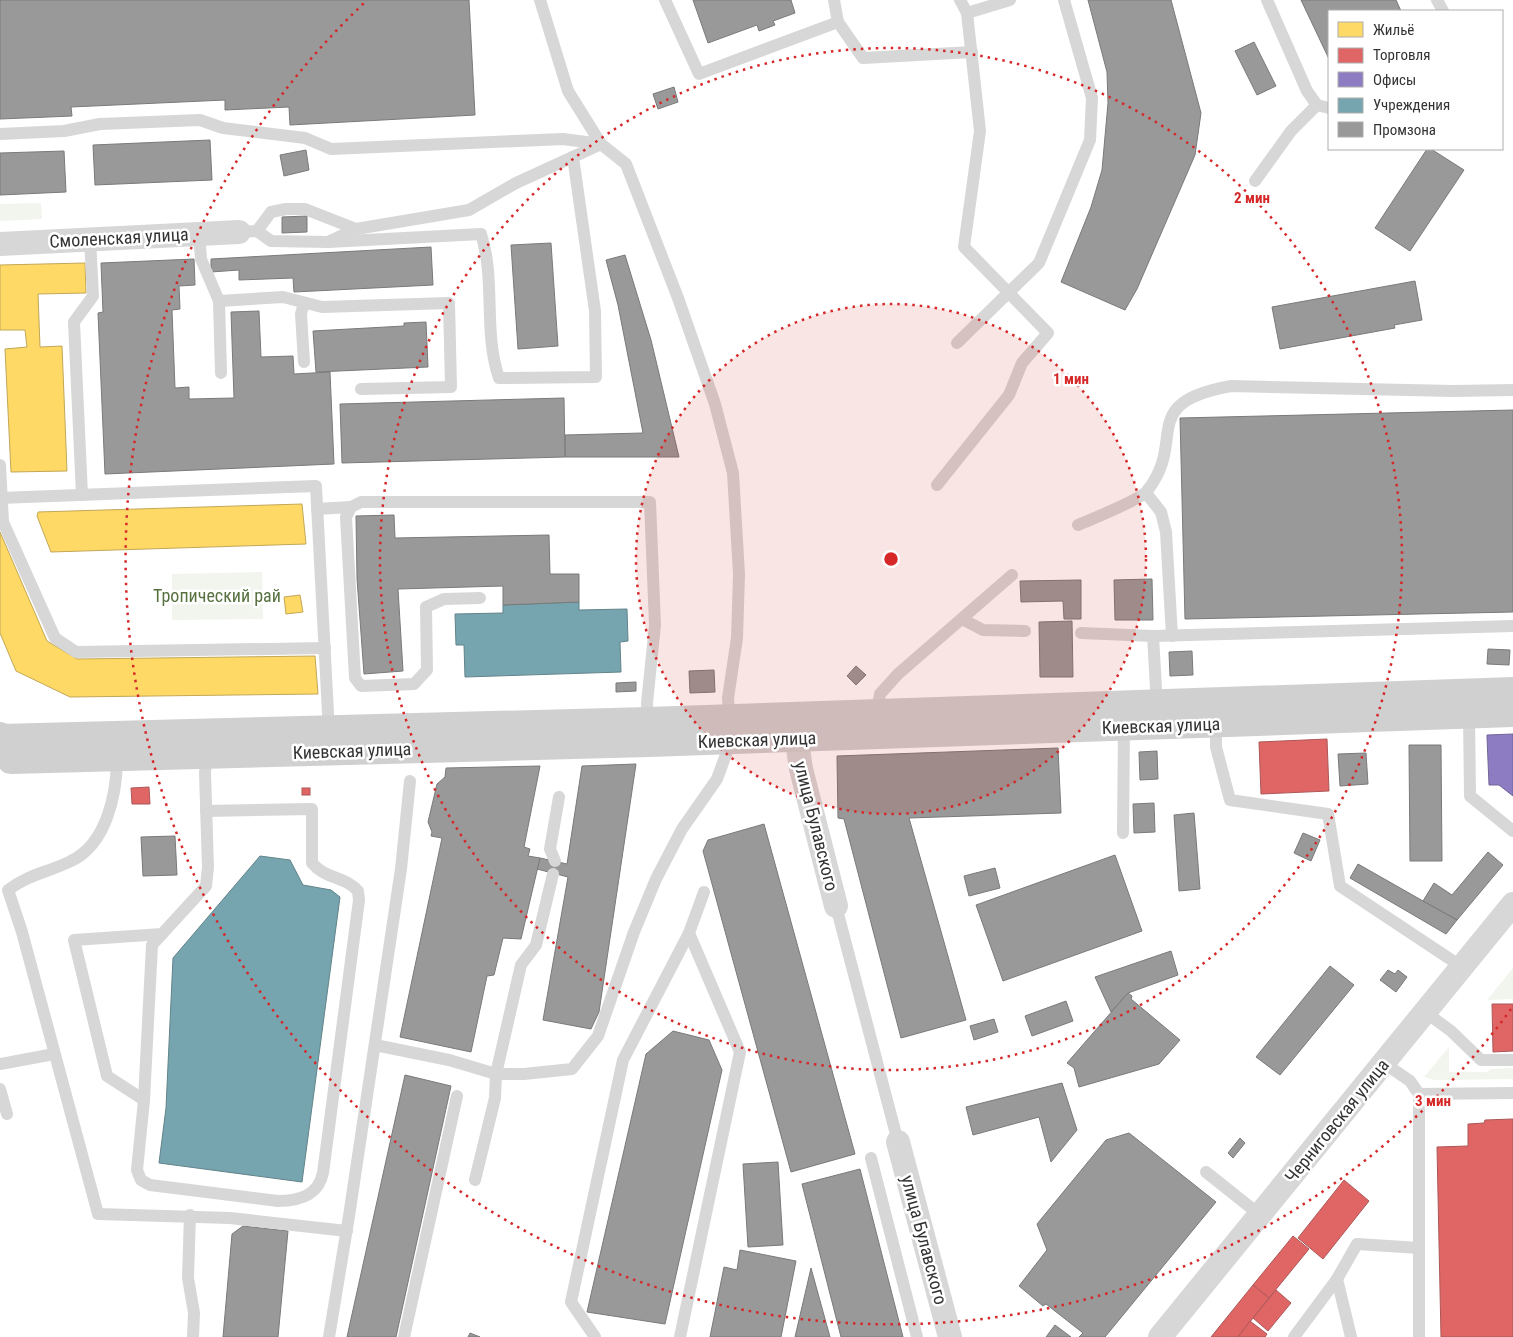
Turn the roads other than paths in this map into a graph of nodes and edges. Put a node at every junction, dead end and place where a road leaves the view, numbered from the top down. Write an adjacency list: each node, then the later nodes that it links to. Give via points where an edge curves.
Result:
1 (540, 0): 13 (lane, via 568,91)
2 (665, 0): 9 (lane, via 699,74)
3 (834, 0): 9 (lane)
4 (960, 0): 8 (lane)
5 (1010, 0): 8 (lane)
6 (1064, 0): 22 (lane, via 1092,98 1090,140 1039,262)
7 (1267, 0): 11 (lane, via 1308,91)
8 (967, 13): 10 (lane)
9 (838, 22): 10 (lane, via 863,58)
10 (972, 52): 22 (lane, via 980,131 964,247)
11 (1323, 107): 15 (lane, via 1291,131)
12 (0, 134): 13 (lane, via 64,131 100,124 200,120 223,128 305,138 330,149 563,139)
13 (600, 144): 14 (lane); 55 (lane, via 626,164 715,404 733,473 739,574 737,638 728,698)
14 (573, 157): 16 (lane, via 516,183 469,210); 20 (lane, via 595,311 596,377 499,378 493,361 488,255 481,234)
15 (1255, 181)
16 (356, 229): 17 (lane, via 305,209 286,209 271,212); 20 (lane)
17 (248, 231): 18 (street, Смоленская улица); 20 (lane, via 271,242)
18 (199, 234): 19 (street, Смоленская улица); 23 (lane, via 201,259)
19 (90, 239): 21 (street, Смоленская улица); 33 (lane, via 92,296 74,322)
20 (328, 242)
21 (0, 244)
22 (1008, 293): 25 (lane); 31 (lane, via 1048,333 1022,363 1009,395)
23 (219, 301): 24 (lane, via 282,297); 27 (lane)
24 (304, 303): 26 (lane, via 301,314); 28 (lane, via 322,307 449,302 451,387)
25 (957, 343)
26 (304, 362)
27 (221, 372)
28 (361, 389)
29 (1513, 390): 32 (lane, via 1231,386 1207,390 1188,398 1174,410 1167,427 1160,472)
30 (0, 465): 34 (lane)
31 (937, 486)
32 (1146, 493): 37 (lane); 45 (lane, via 1161,512 1166,532)
33 (82, 495): 34 (lane); 36 (lane, via 316,486)
34 (1, 498): 46 (lane, via 3,522 55,638 76,652)
35 (351, 507): 36 (lane); 39 (lane, via 346,517 355,678 361,686 414,684 427,670 426,607 444,599); 56 (lane, via 361,502 650,502 655,625 647,703)
36 (318, 509): 46 (lane)
37 (1078, 526)
38 (1012, 575): 40 (lane)
39 (480, 598)
40 (962, 619): 42 (lane, via 983,630); 52 (lane, via 898,674 880,694)
41 (1513, 626): 45 (lane)
42 (1025, 631)
43 (1081, 633): 44 (lane)
44 (1153, 636): 45 (lane); 51 (lane)
45 (1172, 636)
46 (325, 648): 57 (lane)
47 (1513, 691): 48 (main road, Киевская улица)
48 (1470, 704): 49 (main road, Киевская улица); 50 (main road, Киевская улица); 64 (lane, via 1470,796)
49 (1216, 713): 51 (main road, Киевская улица); 72 (lane, via 1216,747 1230,800 1328,814 1340,886)
50 (1513, 713)
51 (1157, 714): 52 (main road, Киевская улица); 54 (main road, Киевская улица)
52 (876, 724): 53 (main road, Киевская улица); 54 (main road, Киевская улица)
53 (795, 727): 55 (main road, Киевская улица); 69 (street, улица Булавского)
54 (1124, 727): 65 (lane)
55 (730, 729): 56 (main road, Киевская улица); 79 (lane, via 717,779 682,829 656,880 598,1036 572,1069)
56 (648, 732): 57 (main road, Киевская улица)
57 (329, 740): 58 (main road, Киевская улица)
58 (207, 743): 59 (main road, Киевская улица); 60 (main road, Киевская улица); 63 (lane, via 204,773)
59 (2, 746): 60 (main road, Киевская улица)
60 (117, 757): 66 (lane, via 114,797 107,817 84,854 26,877)
61 (410, 781): 74 (lane, via 402,869)
62 (559, 797): 79 (lane, via 550,849 554,867 536,945 521,965)
63 (206, 811): 71 (lane, via 206,886); 84 (lane, via 312,809 312,863 324,874 343,880 358,891 321,1183 307,1197 295,1201 150,1185 141,1180 137,1170)
64 (1513, 831)
65 (1123, 833)
66 (4, 892): 75 (lane, via 22,932)
67 (704, 892): 70 (lane)
68 (1513, 904): 72 (street, Черниговская улица)
69 (836, 906): 86 (lane)
70 (690, 933): 98 (lane, via 623,1060 571,1302); 99 (lane, via 740,1052)
71 (162, 934): 84 (lane, via 152,945); 84 (lane, via 74,940 107,1076)
72 (1462, 967): 73 (street, Черниговская улица)
73 (1425, 1012): 76 (lane, via 1481,1060); 77 (street, Черниговская улица)
74 (375, 1044): 79 (lane); 92 (lane)
75 (54, 1054): 78 (lane); 90 (lane, via 98,1214)
76 (1513, 1060)
77 (1384, 1063): 82 (lane, via 1410,1082); 91 (street, Черниговская улица)
78 (0, 1064)
79 (496, 1074): 89 (lane, via 495,1098)
80 (0, 1089): 85 (lane)
81 (1513, 1092): 82 (lane)
82 (1419, 1094): 93 (lane)
83 (457, 1096): 97 (lane)
84 (144, 1100)
85 (7, 1114)
86 (898, 1142): 101 (street, улица Булавского)
87 (871, 1158): 100 (lane)
88 (1206, 1172): 91 (lane)
89 (475, 1180)
90 (190, 1215): 92 (lane); 95 (lane, via 188,1278 194,1313)
91 (1260, 1215): 102 (street, Черниговская улица)
92 (347, 1231): 96 (lane)
93 (1419, 1248): 94 (lane, via 1357,1244); 105 (lane)
94 (1337, 1279): 103 (lane); 104 (lane)
95 (193, 1337)
96 (329, 1337)
97 (404, 1337)
98 (595, 1337)
99 (680, 1337)
100 (917, 1337)
101 (950, 1337)
102 (1160, 1337)
103 (1294, 1337)
104 (1351, 1337)
105 (1419, 1337)

